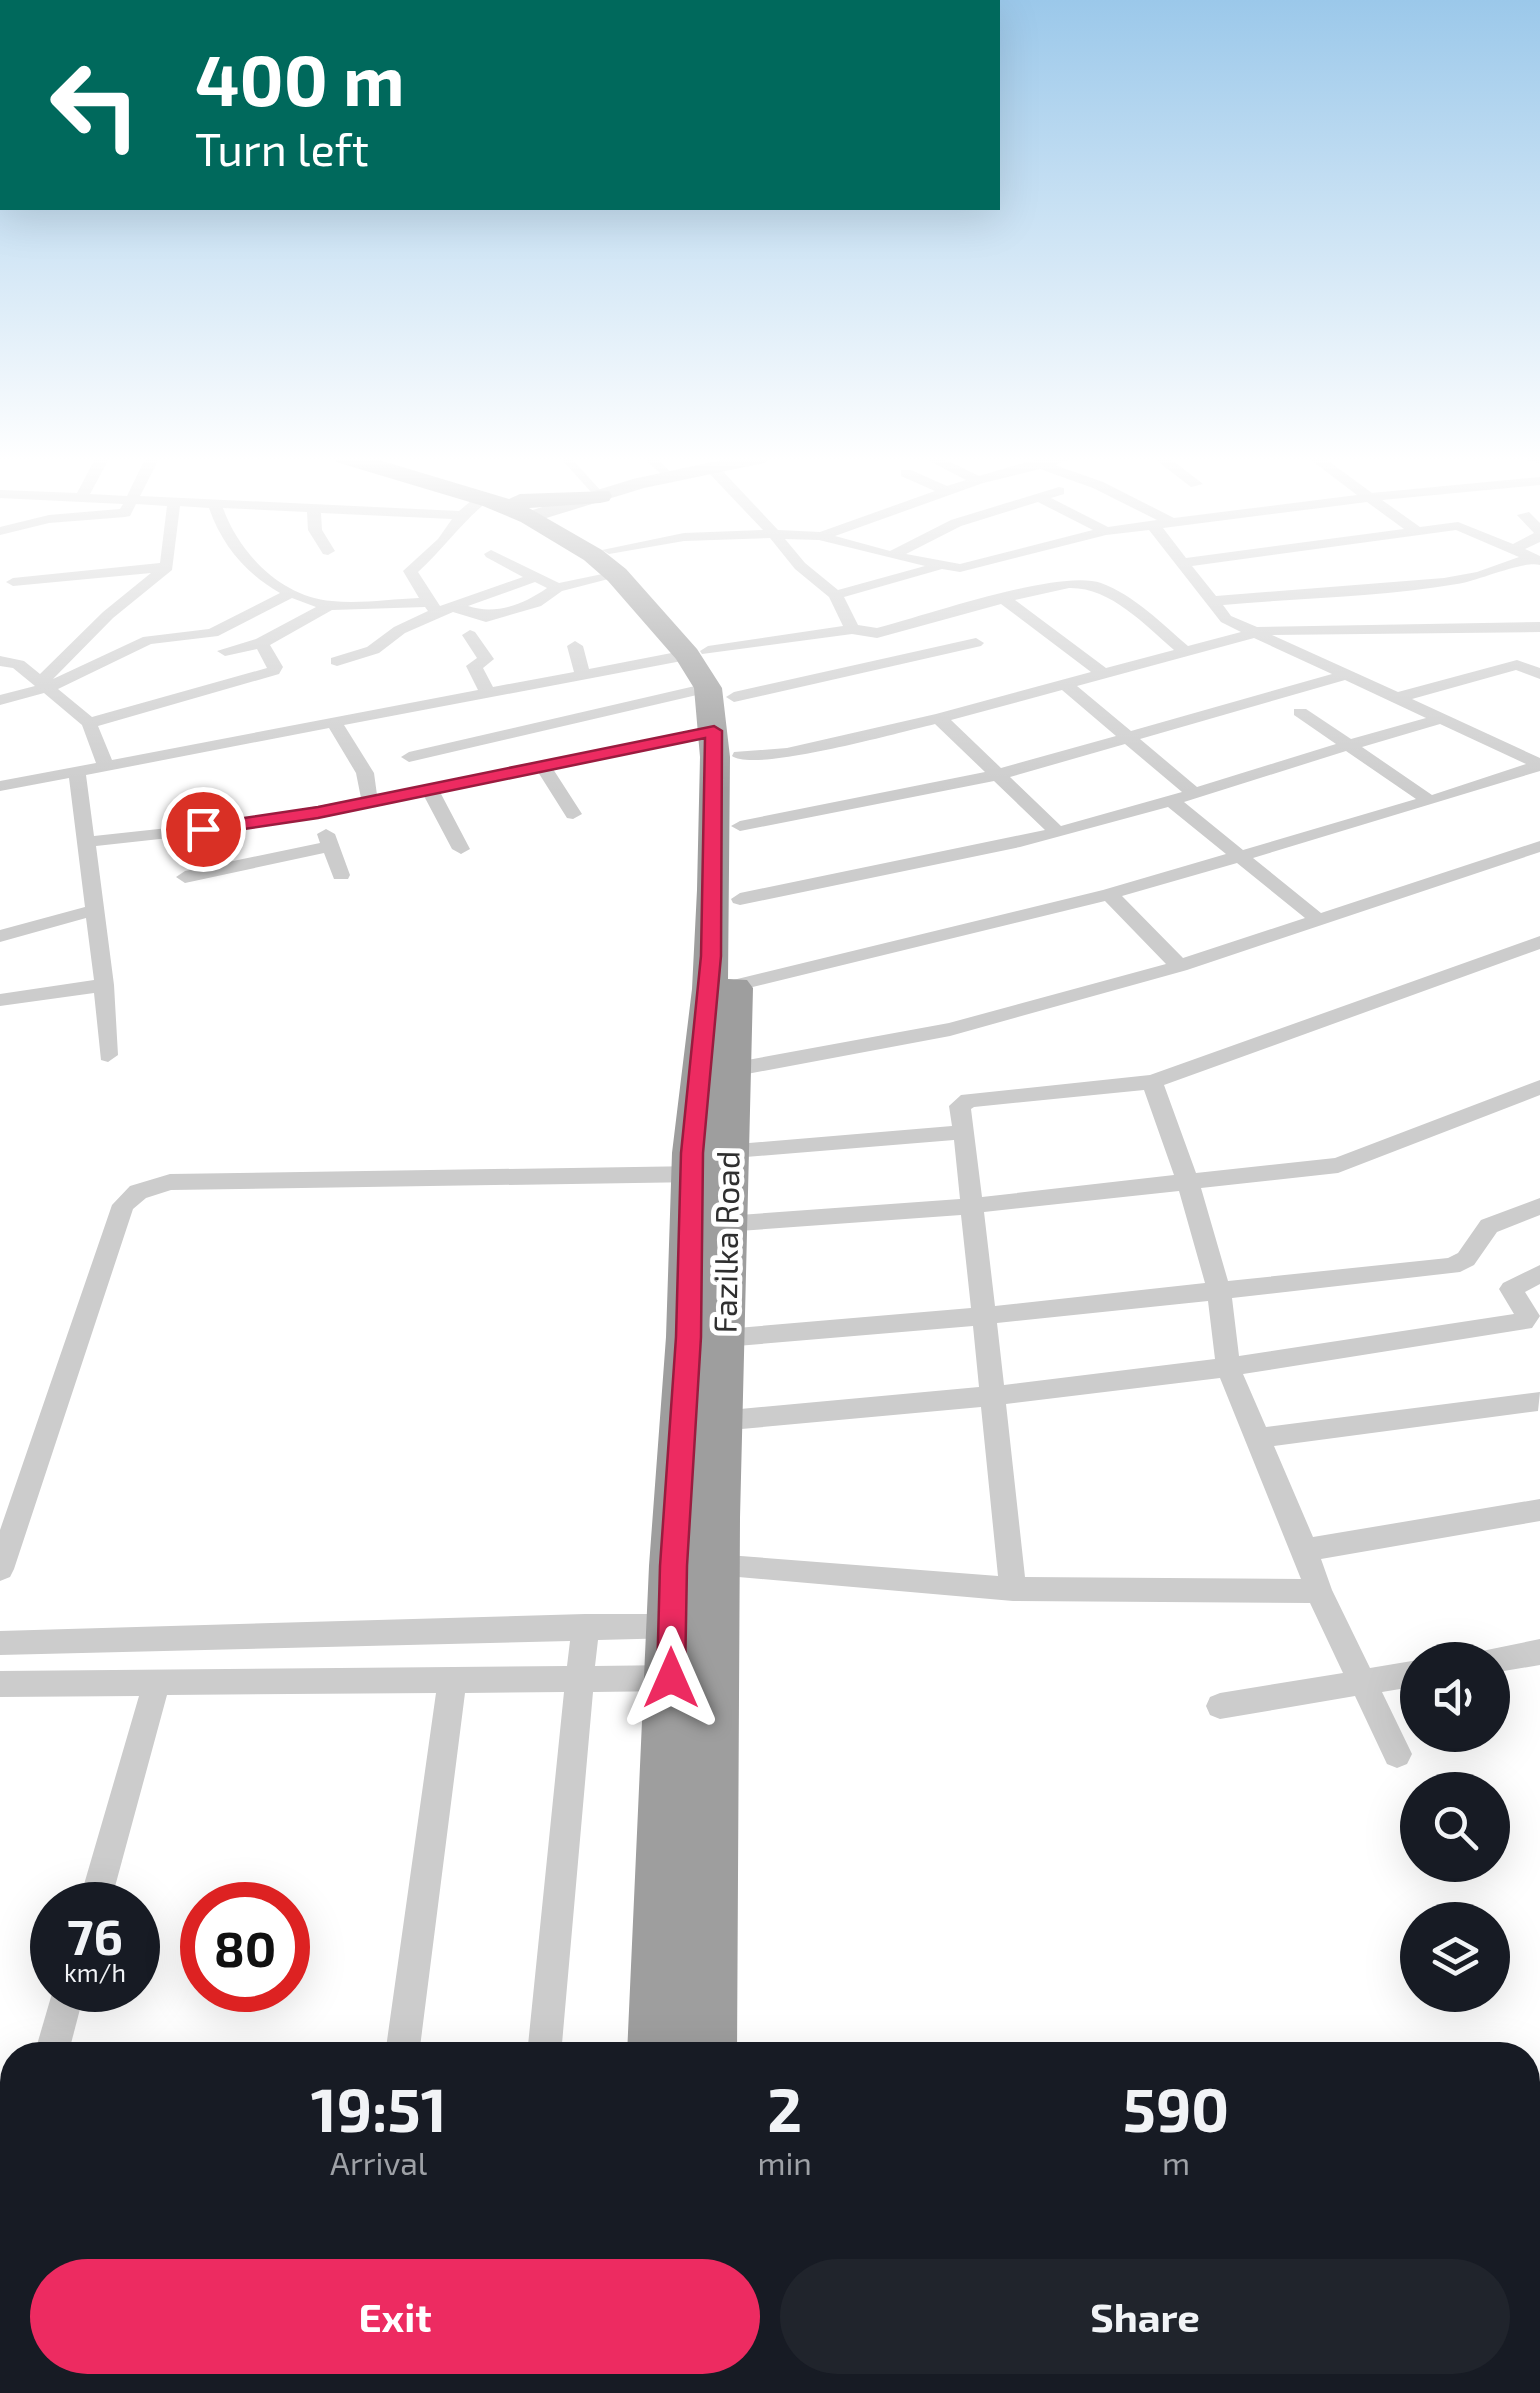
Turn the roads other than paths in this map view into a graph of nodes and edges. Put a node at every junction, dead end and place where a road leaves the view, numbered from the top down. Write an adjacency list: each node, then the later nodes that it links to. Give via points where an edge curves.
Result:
1 (160, 569): 13 (street)
2 (166, 569): 38 (street, via 108,615)
3 (255, 569): 15 (street)
4 (414, 569): 20 (street)
5 (520, 569): 12 (street)
6 (563, 569): 14 (street)
7 (612, 569): 41 (highway)
8 (803, 569): 16 (street)
9 (930, 569): 16 (street)
10 (1187, 569): 18 (street)
11 (1506, 569): 18 (street, via 1444,582)
12 (536, 577): 14 (street); 21 (street)
13 (14, 582)
14 (557, 588): 21 (street, via 539,602 486,617)
15 (291, 593): 19 (street); 38 (street, via 213,633 148,640)
16 (836, 594): 22 (street)
17 (1004, 599): 22 (street, via 877,633); 30 (street, via 1095,585); 34 (street)
18 (1212, 601): 24 (street)
19 (330, 606): 20 (street); 26 (street)
20 (433, 608): 21 (street); 32 (street, via 379,639 373,650)
21 (456, 608)
22 (852, 628): 41 (street)
23 (1536, 630): 24 (street)
24 (1252, 633): 30 (street); 36 (street)
25 (470, 634): 40 (street, via 486,660 474,666)
26 (260, 644): 29 (street); 47 (street, via 273,671)
27 (976, 644): 41 (street)
28 (575, 646): 33 (street)
29 (225, 651)
30 (1186, 652): 34 (street)
31 (0, 661): 38 (street, via 18,664)
32 (337, 661)
33 (582, 672): 37 (street); 40 (street)
34 (1103, 673): 39 (street)
35 (1540, 674): 42 (street, via 1517,665)
36 (1346, 675): 42 (street); 49 (street)
37 (637, 683): 41 (street); 41 (street); 51 (street)
38 (46, 684): 43 (street); 47 (street)
39 (1065, 684): 45 (street); 49 (street)
40 (486, 692): 48 (street)
41 (715, 696): 45 (street, via 787,754); 53 (street); 65 (highway, Fazilka Road); 89 (highway, Fazilka Road)
42 (1396, 698): 46 (street)
43 (0, 700)
44 (1300, 712): 50 (street)
45 (939, 718): 56 (street)
46 (1438, 719): 50 (street); 52 (street)
47 (88, 722): 54 (street)
48 (334, 722): 54 (street); 62 (street, via 365,773)
49 (1128, 736): 56 (street); 59 (street)
50 (1346, 745): 59 (street); 61 (street)
51 (409, 757)
52 (1540, 765): 61 (street)
53 (542, 766): 58 (street); 64 (street)
54 (106, 767): 55 (street)
55 (77, 771): 57 (street); 67 (street)
56 (997, 775): 65 (street); 66 (street)
57 (0, 786)
58 (430, 790): 62 (street); 70 (street)
59 (1196, 794): 60 (street)
60 (1172, 801): 66 (street); 71 (street)
61 (1430, 801): 71 (street)
62 (370, 802): 63 (street)
63 (318, 812): 67 (street); 68 (street)
64 (574, 814)
65 (740, 826): 75 (highway, Fazilka Road)
66 (1057, 832): 75 (street)
67 (87, 842): 76 (street)
68 (330, 846): 72 (street); 73 (street)
69 (1540, 846): 77 (street)
70 (461, 850)
71 (1240, 856): 74 (street); 77 (street)
72 (341, 875)
73 (185, 876)
74 (1109, 894): 80 (street); 82 (street)
75 (740, 899): 82 (highway, Fazilka Road)
76 (95, 910): 78 (street); 81 (street)
77 (1319, 920): 80 (street)
78 (0, 936)
79 (1540, 942): 86 (street)
80 (1180, 966): 85 (street, via 950,1029)
81 (104, 985): 83 (street); 84 (street)
82 (736, 985): 85 (highway, Fazilka Road)
83 (0, 1000)
84 (108, 1056)
85 (732, 1070): 89 (highway, Fazilka Road)
86 (1152, 1082): 88 (street, via 968,1100 960,1106); 90 (street)
87 (1540, 1087): 90 (street, via 1338,1165)
88 (964, 1132): 89 (street); 91 (street)
89 (709, 1163): 93 (highway, Fazilka Road); 106 (street, via 170,1182 138,1192 123,1205); 110 (highway, Fazilka Road)
90 (1188, 1182): 91 (street); 95 (street)
91 (970, 1206): 93 (street); 96 (street)
92 (1540, 1206): 95 (street, via 1489,1226 1466,1259 1452,1266)
93 (725, 1224): 97 (highway, Fazilka Road)
94 (1540, 1274): 98 (street, via 1511,1289 1528,1316 1523,1322)
95 (1218, 1292): 96 (street); 98 (street)
96 (982, 1316): 97 (street); 99 (street)
97 (724, 1338): 101 (highway, Fazilka Road)
98 (1228, 1368): 99 (street); 102 (street)
99 (991, 1396): 101 (street); 107 (street)
100 (1538, 1401): 102 (street)
101 (719, 1420): 105 (highway, Fazilka Road)
102 (1258, 1438): 104 (street)
103 (1540, 1510): 104 (street)
104 (1305, 1550): 108 (street)
105 (714, 1566): 107 (street); 111 (highway, Fazilka Road)
106 (0, 1569)
107 (1013, 1590): 108 (street)
108 (1318, 1591): 120 (street)
109 (585, 1626): 110 (street); 112 (street); 117 (street)
110 (671, 1626): 111 (street); 118 (highway, Fazilka Road)
111 (717, 1626): 116 (highway, Fazilka Road)
112 (0, 1643)
113 (1540, 1652): 114 (street)
114 (1510, 1657)
115 (1400, 1676): 120 (street)
116 (713, 1677): 118 (street); 131 (highway, Fazilka Road)
117 (580, 1678): 118 (street); 119 (street); 129 (street)
118 (671, 1678): 130 (highway, Fazilka Road)
119 (452, 1680): 122 (street); 128 (street)
120 (1364, 1682): 123 (street); 124 (street)
121 (0, 1684): 122 (street)
122 (156, 1685): 125 (street)
123 (1220, 1706)
124 (1397, 1754)
125 (100, 1882)
126 (64, 2012): 127 (street)
127 (55, 2042)
128 (404, 2042)
129 (545, 2042)
130 (657, 2042)
131 (707, 2042)

